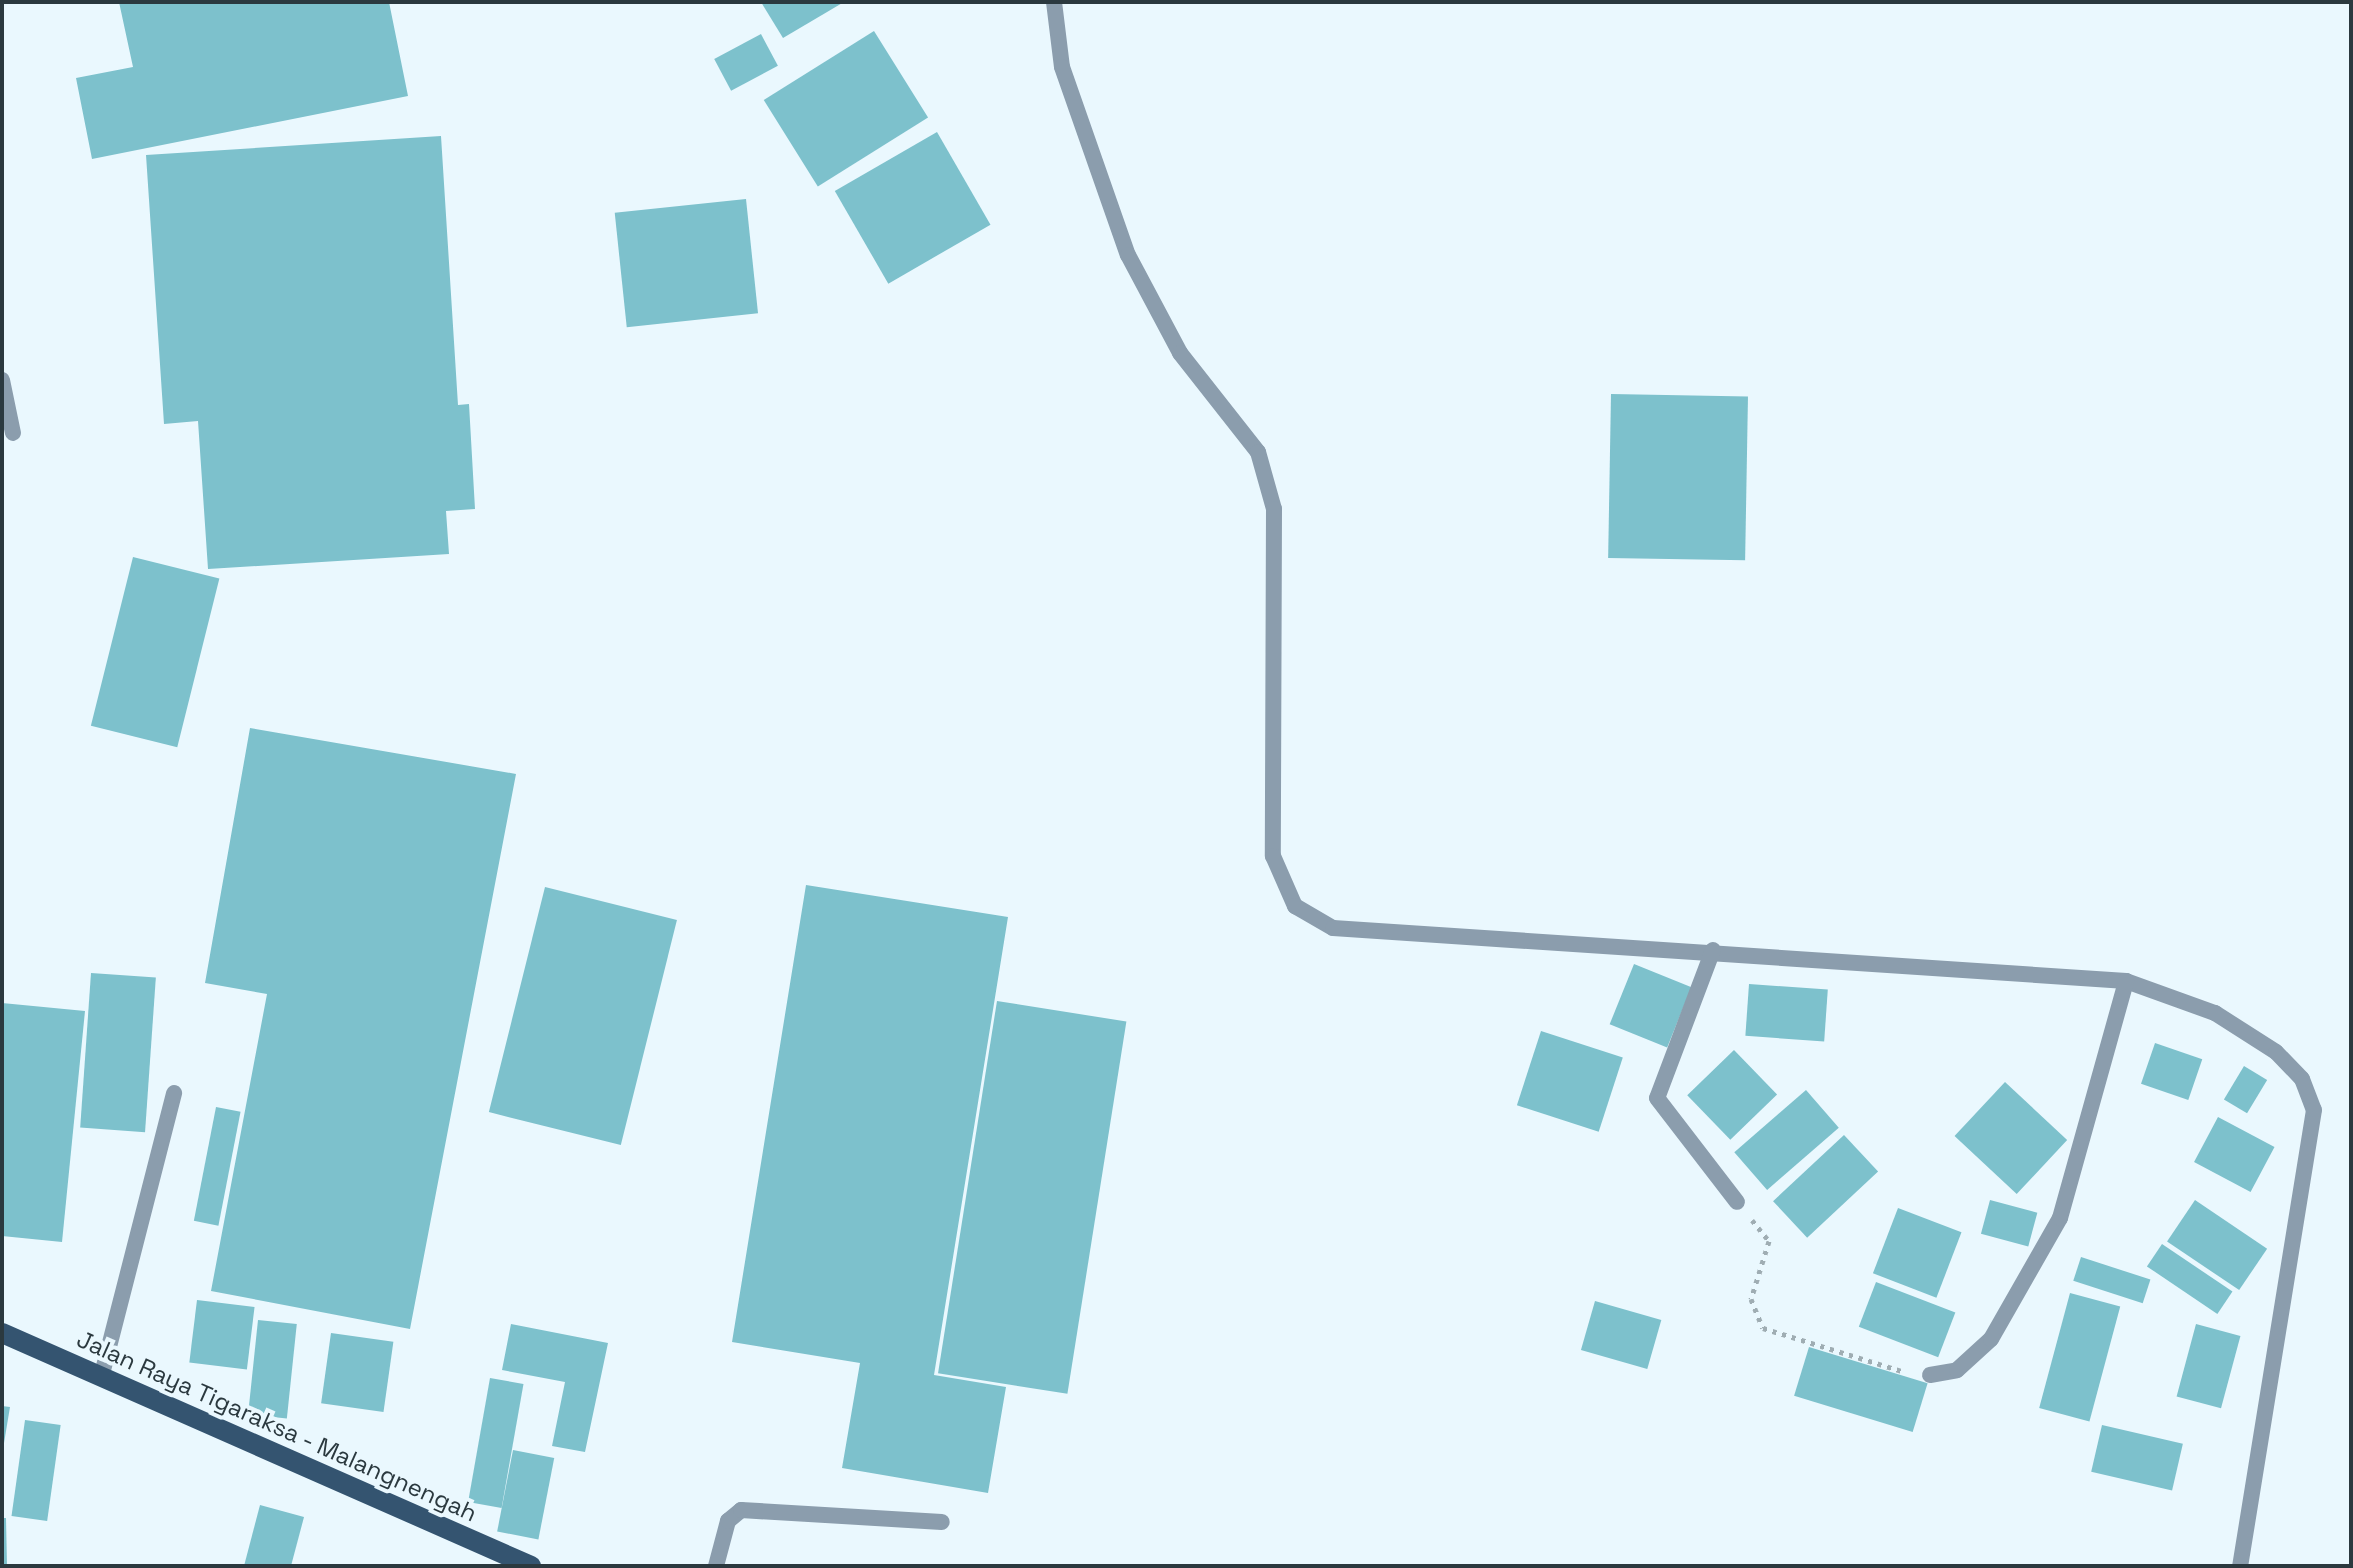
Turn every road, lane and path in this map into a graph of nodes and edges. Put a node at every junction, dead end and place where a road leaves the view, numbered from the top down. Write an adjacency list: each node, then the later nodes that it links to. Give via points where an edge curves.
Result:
1 (1054, 2): 4 (street, via 1062,67 1128,255 1180,353 1258,452 1274,509 1273,856 1295,906 1333,928)
2 (2, 380): 3 (street)
3 (13, 433)
4 (1713, 950): 5 (street); 7 (street, via 1657,1098)
5 (2126, 981): 10 (street, via 2060,1218 1991,1339 1957,1370); 14 (street, via 2215,1013 2276,1052 2302,1079 2314,1110)
6 (174, 1093): 9 (street)
7 (1737, 1202): 10 (path, via 1769,1241 1751,1299 1763,1328)
8 (2, 1333): 9 (main road, Jalan Raya Tigaraksa - Malangnengah)
9 (102, 1374): 12 (main road, Jalan Raya Tigaraksa - Malangnengah)
10 (1930, 1375)
11 (942, 1522): 13 (street, via 741,1510 728,1521)
12 (531, 1566)
13 (716, 1566)
14 (2240, 1566)

